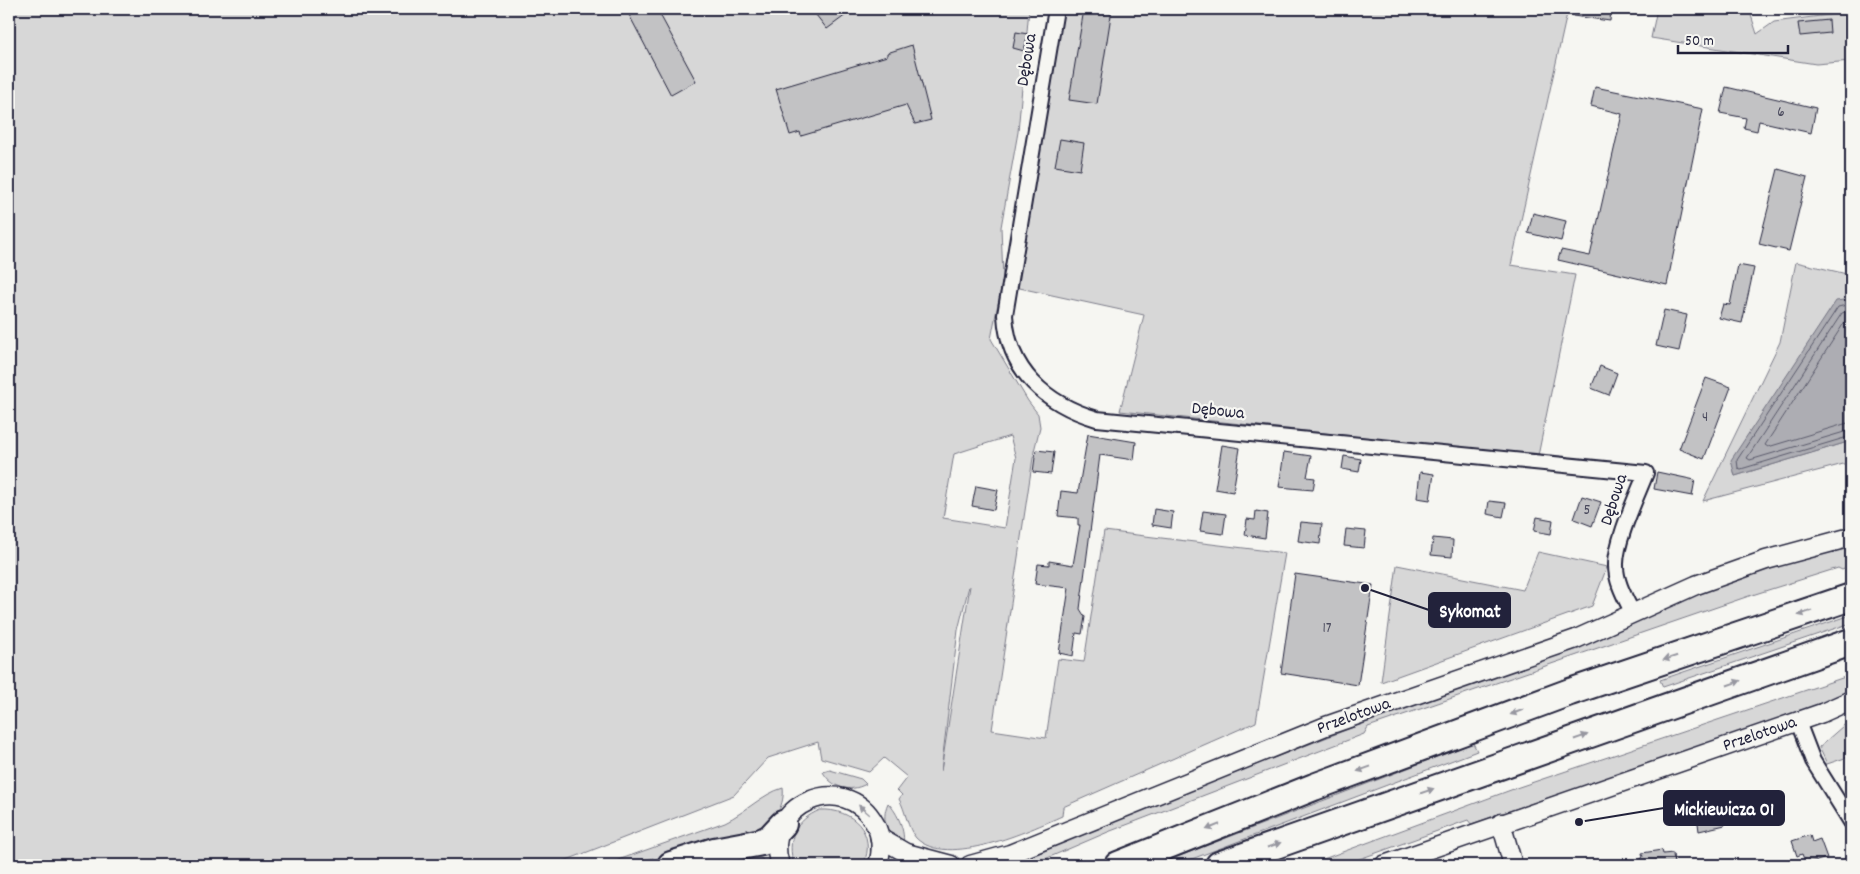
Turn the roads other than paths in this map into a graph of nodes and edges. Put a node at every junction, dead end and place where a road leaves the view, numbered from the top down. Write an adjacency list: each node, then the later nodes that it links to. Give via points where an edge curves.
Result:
1 (1056, 9): 4 (street, Dębowa, via 1005,315 1011,348 1024,373 1040,391 1078,413 1097,419 1646,473 1623,534 1616,565)
2 (1851, 537): 4 (street, Przelotowa, via 1738,569)
3 (1851, 597): 18 (highway, one-way to 18, via 1570,692 1314,787)
4 (1633, 614): 17 (street, Przelotowa, via 1576,639 1326,726 1010,854)
5 (1851, 642): 12 (highway, one-way to 5)
6 (1851, 700): 7 (street, Przelotowa)
7 (1798, 722): 8 (street, via 1812,761); 10 (street, Przelotowa)
8 (1851, 822)
9 (783, 824): 11 (street, one-way to 9, via 874,822 863,809 835,796 805,802); 13 (highway, via 762,842 714,851); 14 (street, via 777,842)
10 (1501, 824): 19 (street, Przelotowa); 20 (street)
11 (880, 838): 15 (street); 16 (street, via 906,853)
12 (1223, 864)
13 (670, 865)
14 (780, 865)
15 (878, 865)
16 (951, 865)
17 (970, 865)
18 (1118, 865)
19 (1384, 865)
20 (1513, 865)

